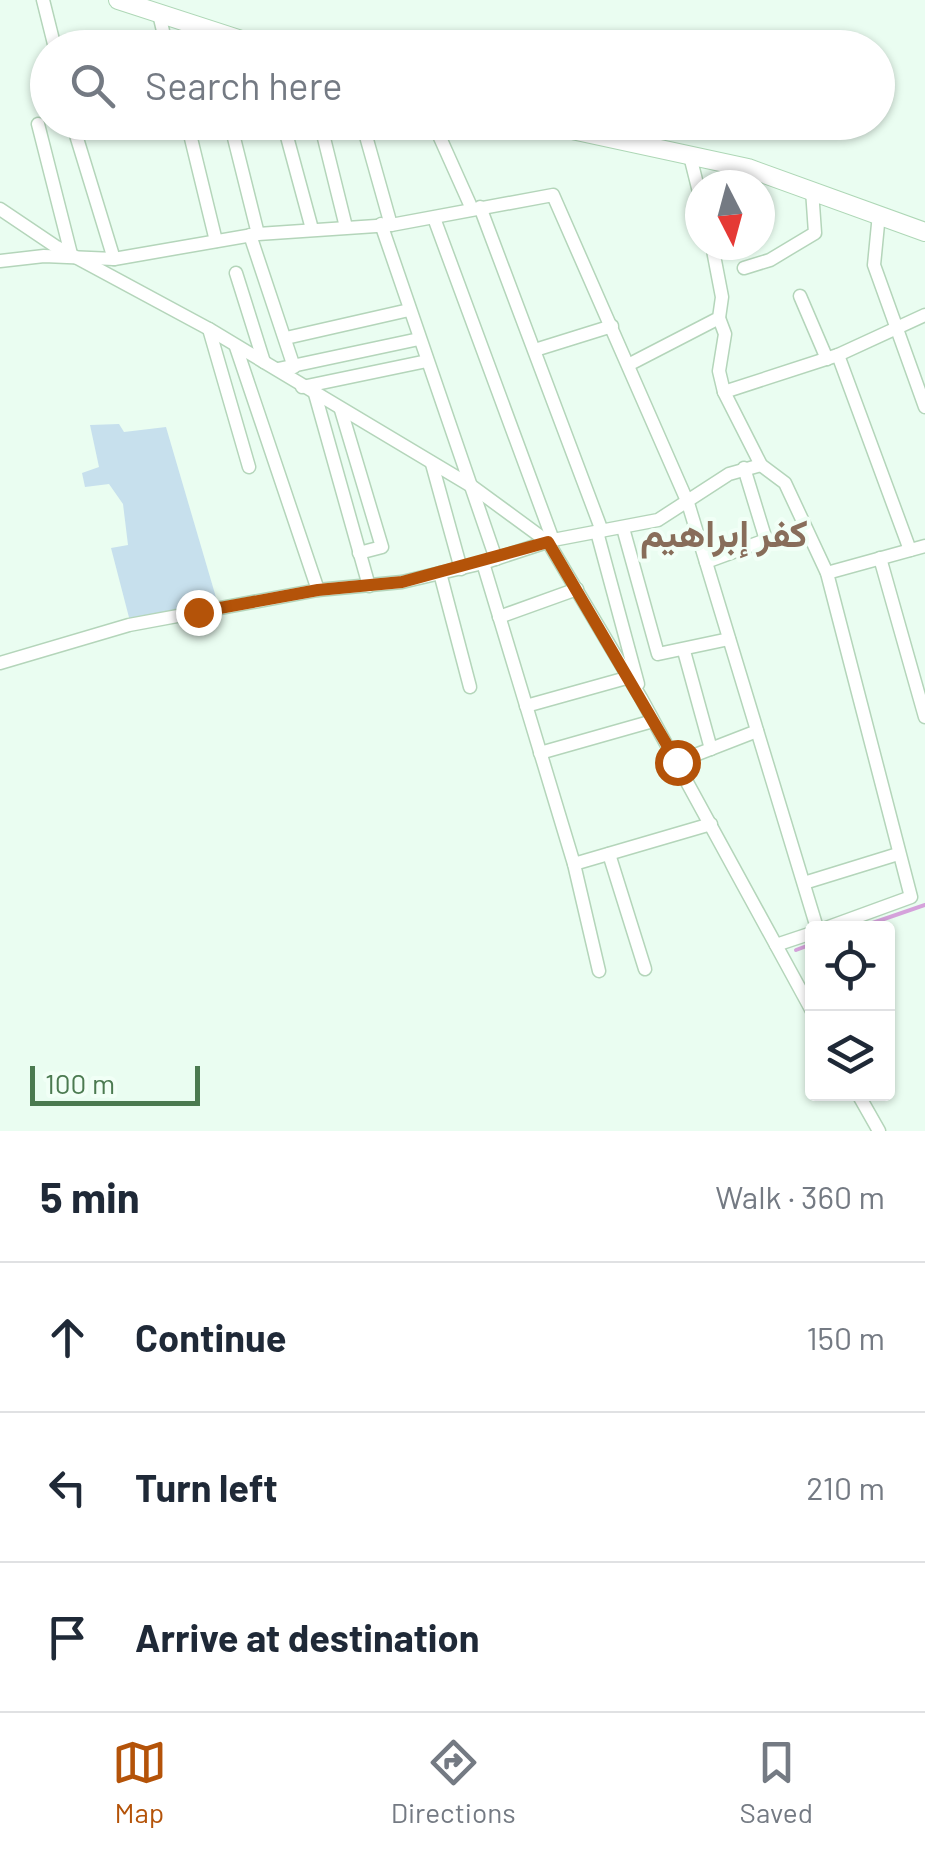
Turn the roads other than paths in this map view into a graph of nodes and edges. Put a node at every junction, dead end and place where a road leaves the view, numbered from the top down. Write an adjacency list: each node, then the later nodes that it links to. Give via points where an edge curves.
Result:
1 (44, 0): 5 (street)
2 (118, 0): 3 (main road)
3 (158, 14): 4 (main road); 6 (street)
4 (206, 28): 7 (main road)
5 (51, 30)
6 (162, 30)
7 (212, 30)
8 (42, 140): 30 (street)
9 (78, 140): 31 (street)
10 (191, 140): 29 (street)
11 (234, 140): 28 (street)
12 (289, 140): 26 (street)
13 (324, 140): 25 (street)
14 (366, 140): 24 (street)
15 (442, 140): 20 (street)
16 (617, 140): 17 (main road)
17 (690, 156): 18 (street); 19 (main road)
18 (694, 170)
19 (812, 190): 22 (main road); 34 (street, via 815,233)
20 (476, 208): 23 (street); 40 (street, via 553,195); 46 (street)
21 (0, 209): 30 (street)
22 (879, 214): 27 (main road); 42 (street, via 874,266)
23 (434, 218): 24 (street); 66 (street)
24 (386, 225): 25 (street); 37 (street)
25 (346, 227): 26 (street)
26 (312, 229): 28 (street)
27 (925, 232)
28 (254, 234): 29 (street); 43 (street)
29 (216, 241): 31 (street)
30 (74, 255): 31 (street); 32 (street); 41 (street)
31 (114, 259)
32 (0, 260)
33 (715, 260): 39 (street)
34 (744, 268)
35 (236, 274): 48 (street)
36 (800, 296): 47 (street)
37 (408, 310): 43 (street); 44 (street)
38 (925, 315): 42 (street)
39 (719, 318): 50 (street); 54 (street)
40 (612, 326): 46 (street); 50 (street)
41 (209, 329): 45 (street); 60 (street)
42 (895, 330): 47 (street); 56 (street)
43 (286, 338): 51 (street)
44 (419, 339): 49 (street); 51 (street)
45 (236, 347): 48 (street); 76 (street)
46 (535, 350): 65 (street)
47 (833, 357): 54 (street); 67 (street)
48 (264, 362): 52 (street)
49 (427, 362): 53 (street); 62 (street)
50 (630, 364): 63 (street)
51 (294, 367): 52 (street)
52 (278, 370): 53 (street)
53 (302, 387): 55 (street)
54 (724, 392): 59 (street)
55 (315, 394): 57 (street); 68 (street)
56 (925, 407)
57 (341, 410): 58 (street); 68 (street, via 382,547)
58 (432, 464): 62 (street); 72 (street)
59 (761, 466): 61 (street); 73 (street, via 784,483)
60 (249, 467)
61 (744, 468): 63 (street); 71 (street, via 766,540)
62 (473, 487): 66 (street); 70 (street)
63 (688, 503): 64 (street, via 658,520); 71 (street)
64 (623, 528): 65 (street); 80 (street, via 658,654)
65 (600, 532): 66 (street); 84 (street)
66 (550, 541): 70 (street); 77 (street)
67 (918, 548): 69 (street)
68 (359, 553): 75 (street)
69 (880, 558): 73 (street); 86 (street)
70 (489, 561): 72 (street); 78 (street)
71 (706, 562): 79 (street)
72 (460, 568): 74 (street)
73 (827, 573): 94 (street)
74 (440, 574): 75 (street); 83 (street)
75 (369, 586): 76 (street)
76 (318, 590): 81 (street, via 129,626)
77 (577, 590): 78 (street); 82 (street)
78 (499, 617): 85 (street)
79 (729, 639): 80 (street); 88 (street)
80 (684, 651): 89 (street)
81 (0, 663)
82 (630, 678): 84 (street); 85 (street)
83 (470, 687)
84 (641, 698): 87 (street)
85 (526, 706): 90 (street)
86 (925, 717)
87 (654, 721): 90 (street); 91 (street)
88 (757, 731): 89 (street); 96 (street)
89 (711, 749): 91 (street)
90 (540, 752): 95 (street)
91 (677, 762): 92 (street)
92 (711, 824): 93 (street); 100 (street)
93 (609, 854): 95 (street); 101 (street)
94 (898, 854): 96 (street); 98 (street, via 910,896)
95 (574, 864): 102 (street)
96 (804, 883): 97 (street)
97 (813, 921)
98 (844, 921)
99 (805, 935): 100 (street)
100 (776, 945): 103 (street)
101 (645, 969)
102 (599, 971)
103 (805, 998)
104 (862, 1101): 105 (street)
105 (879, 1131)

